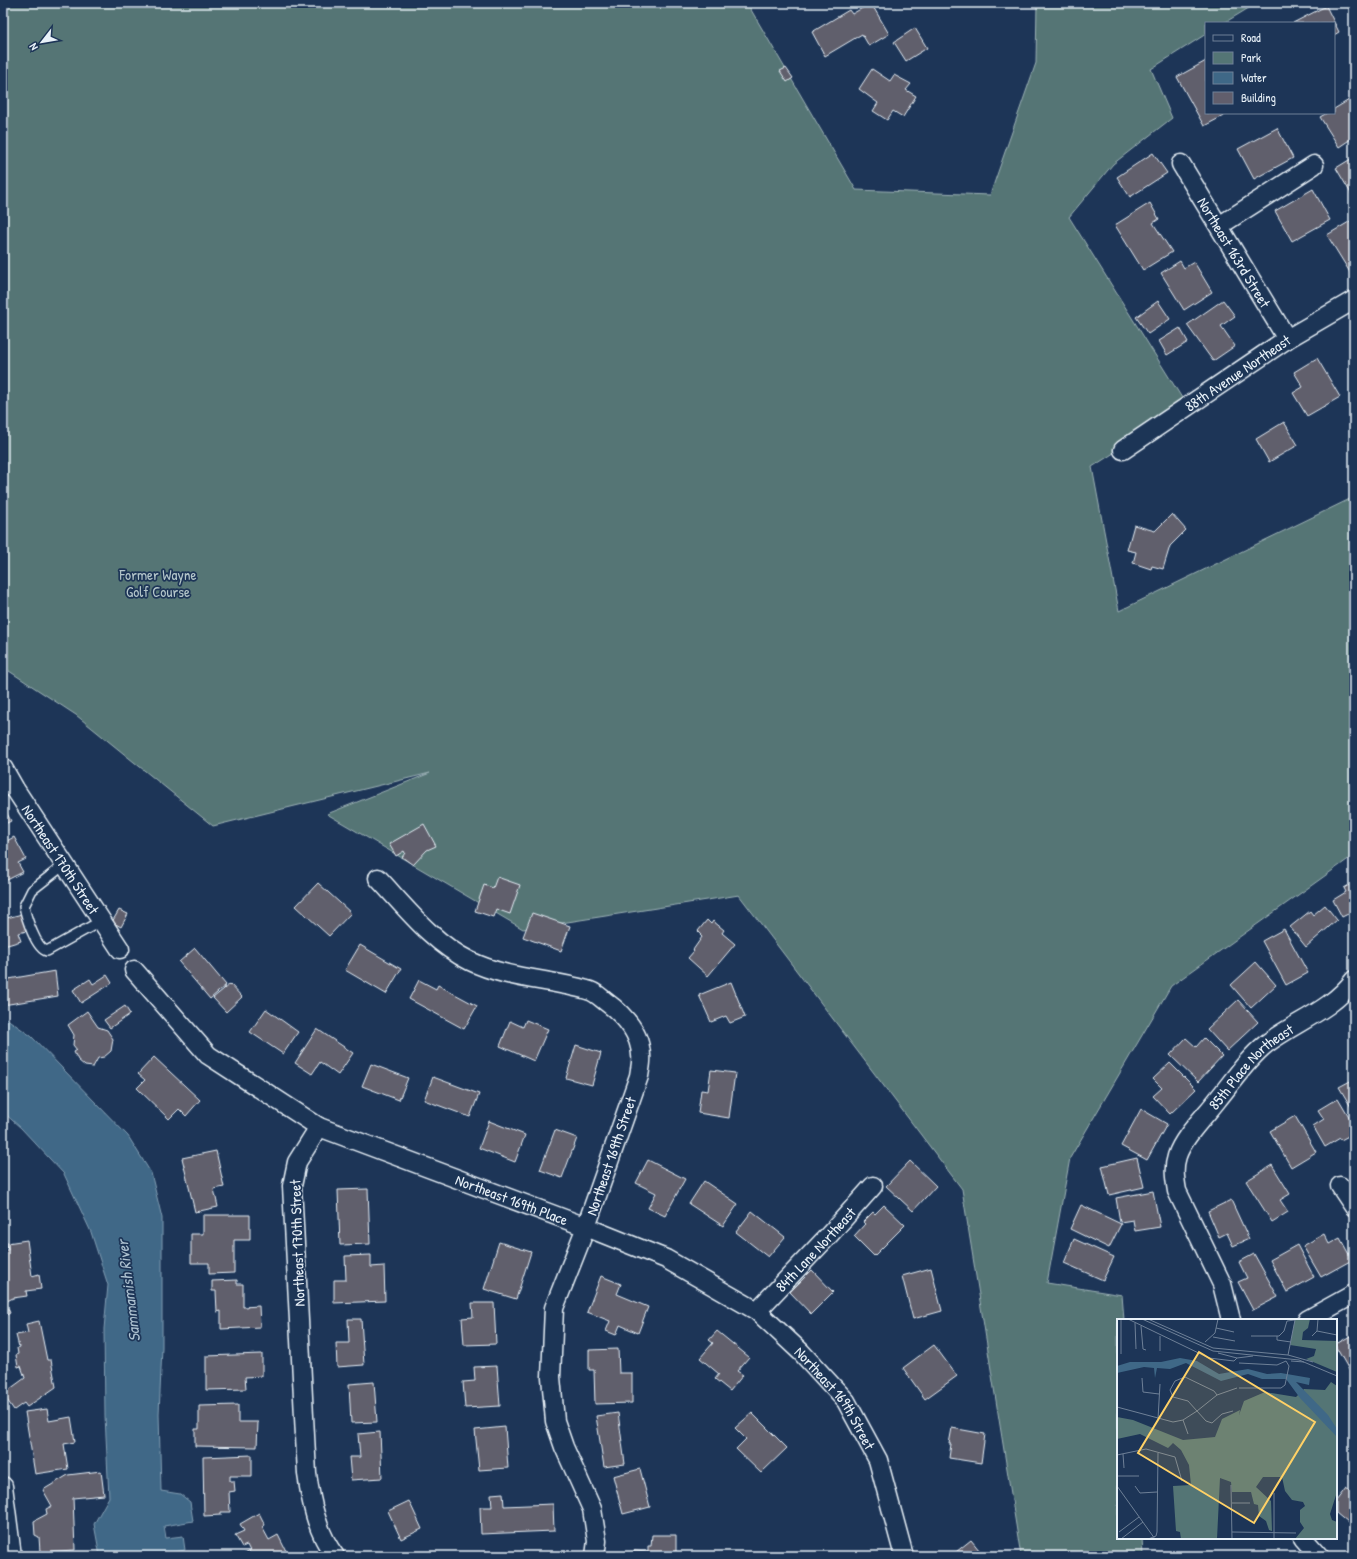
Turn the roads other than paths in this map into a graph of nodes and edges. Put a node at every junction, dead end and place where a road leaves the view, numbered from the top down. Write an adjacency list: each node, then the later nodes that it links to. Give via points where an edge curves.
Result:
1 (1181, 164): 3 (street, Northeast 163rd Street)
2 (1314, 165): 3 (street)
3 (1219, 226): 5 (street, Northeast 163rd Street)
4 (1354, 300): 5 (street, 88th Avenue Northeast)
5 (1288, 339): 6 (street, 88th Avenue Northeast)
6 (1123, 450)
7 (3, 768): 8 (street, Northeast 170th Street)
8 (8, 790): 9 (street, Northeast 170th Street)
9 (64, 865): 11 (street, Northeast 170th Street); 11 (lane, via 32,890 24,906 40,947 47,951)
10 (378, 878): 19 (street, Northeast 169th Street, via 443,945 469,961 494,972 589,990 618,1010 629,1024 639,1043 639,1076)
11 (101, 921): 12 (street, Northeast 170th Street)
12 (120, 949)
13 (134, 970): 15 (street, via 208,1055)
14 (1354, 980): 22 (street, 85th Place Northeast, via 1346,991 1330,1004 1266,1045 1186,1139 1177,1155 1174,1175 1177,1192 1222,1284)
15 (319, 1127): 19 (street, Northeast 169th Place); 27 (street, Northeast 170th Street, via 297,1162 292,1186 307,1474 319,1528)
16 (873, 1186): 21 (street, 84th Lane Northeast)
17 (1340, 1186): 18 (street)
18 (1354, 1207)
19 (586, 1227): 21 (street, Northeast 169th Street, via 666,1259); 28 (street, Northeast 169th Place, via 554,1308 551,1377 555,1421 592,1509 597,1541)
20 (1354, 1294): 23 (street)
21 (757, 1311): 29 (street, Northeast 169th Street, via 801,1352 846,1402 878,1460)
22 (1231, 1319)
23 (1309, 1319)
24 (3, 1486): 26 (street)
25 (1303, 1539): 30 (street)
26 (12, 1556)
27 (335, 1556)
28 (595, 1556)
29 (904, 1556)
30 (1319, 1556)

